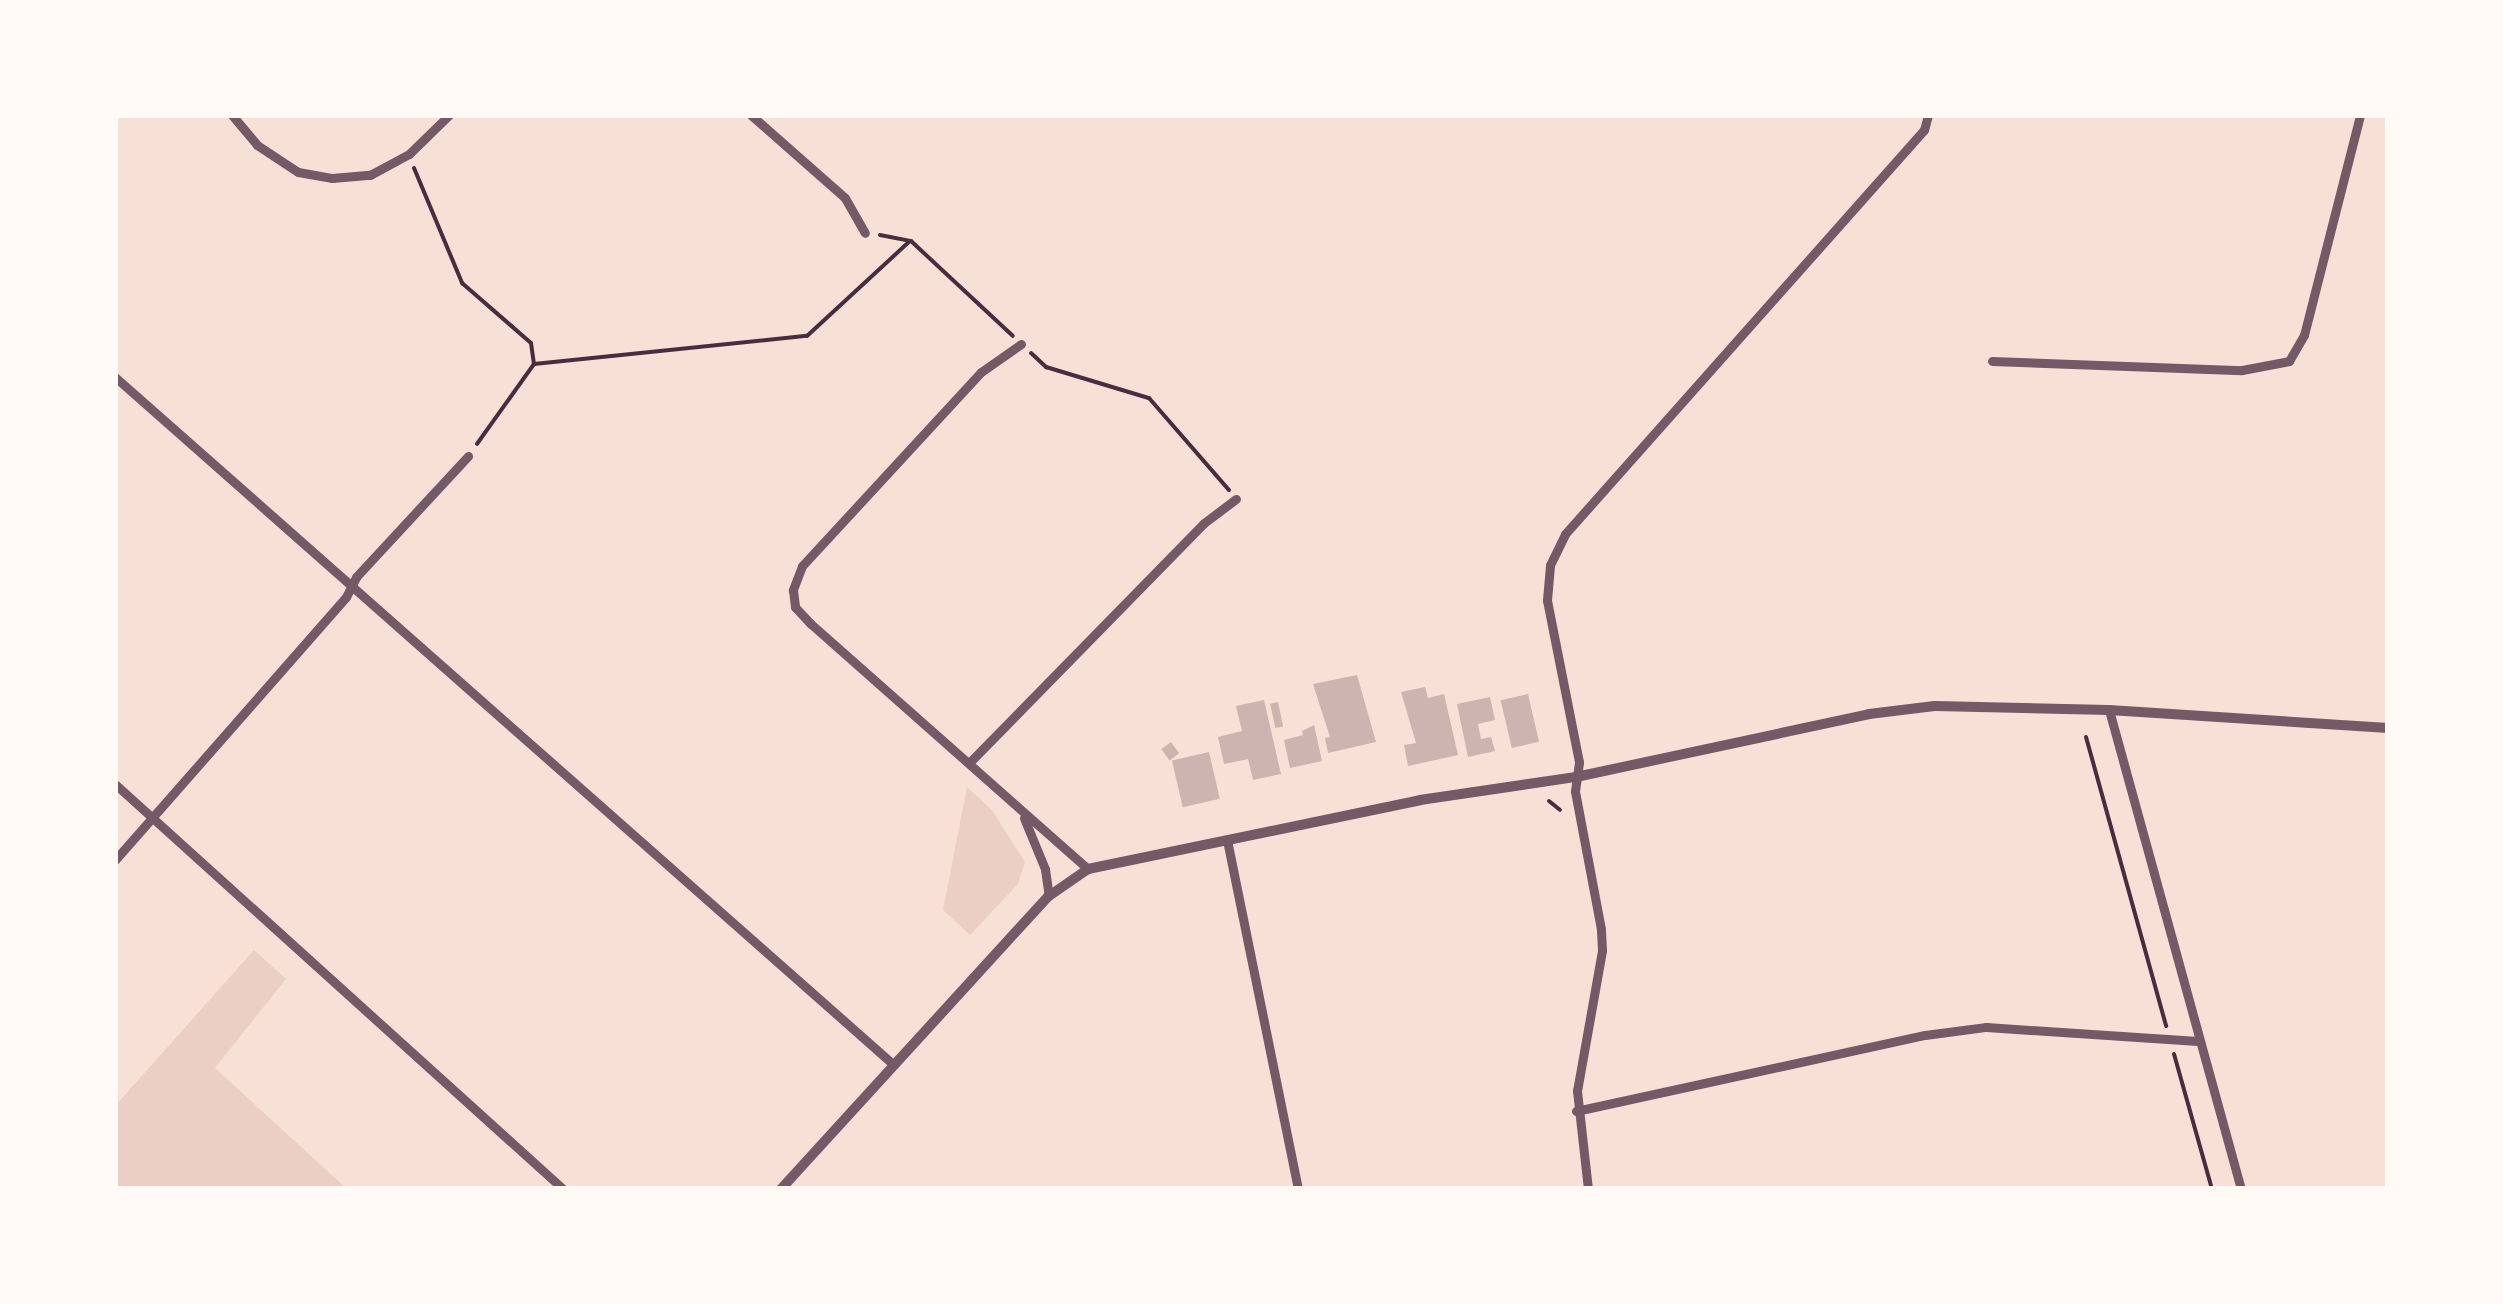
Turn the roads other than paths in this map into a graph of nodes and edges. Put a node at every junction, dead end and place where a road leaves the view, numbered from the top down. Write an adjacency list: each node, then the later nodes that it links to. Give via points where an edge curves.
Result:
1 (232, 115): 2 (street, via 257,146 298,172 332,178 370,174 409,154)
2 (449, 115)
3 (751, 115): 6 (street, via 845,198)
4 (1928, 115): 16 (street, via 1924,130 1556,548 1546,600 1579,762)
5 (2360, 115): 8 (street, via 2304,335 2290,361 2242,370)
6 (866, 232)
7 (1021, 344): 15 (street, via 981,372 802,566 793,590 810,624)
8 (1992, 361)
9 (115, 377): 12 (street)
10 (468, 456): 12 (street)
11 (1236, 499): 15 (street, via 1204,523)
12 (352, 585): 19 (street); 25 (street)
13 (2108, 710): 14 (street); 16 (street, via 1918,708); 24 (street)
14 (2388, 728)
15 (969, 763): 18 (street)
16 (1576, 777): 20 (street); 26 (street, via 1602,950)
17 (115, 784): 19 (street)
18 (1023, 816): 22 (street); 23 (street)
19 (151, 817): 21 (street); 27 (street)
20 (1226, 840): 22 (street); 29 (street)
21 (115, 860)
22 (1088, 869): 23 (street)
23 (1049, 896): 25 (street)
24 (2198, 1040): 26 (street, via 1986,1027); 31 (street)
25 (894, 1065): 28 (street)
26 (1576, 1111): 30 (street)
27 (563, 1189)
28 (780, 1189)
29 (1298, 1189)
30 (1588, 1189)
31 (2241, 1189)

